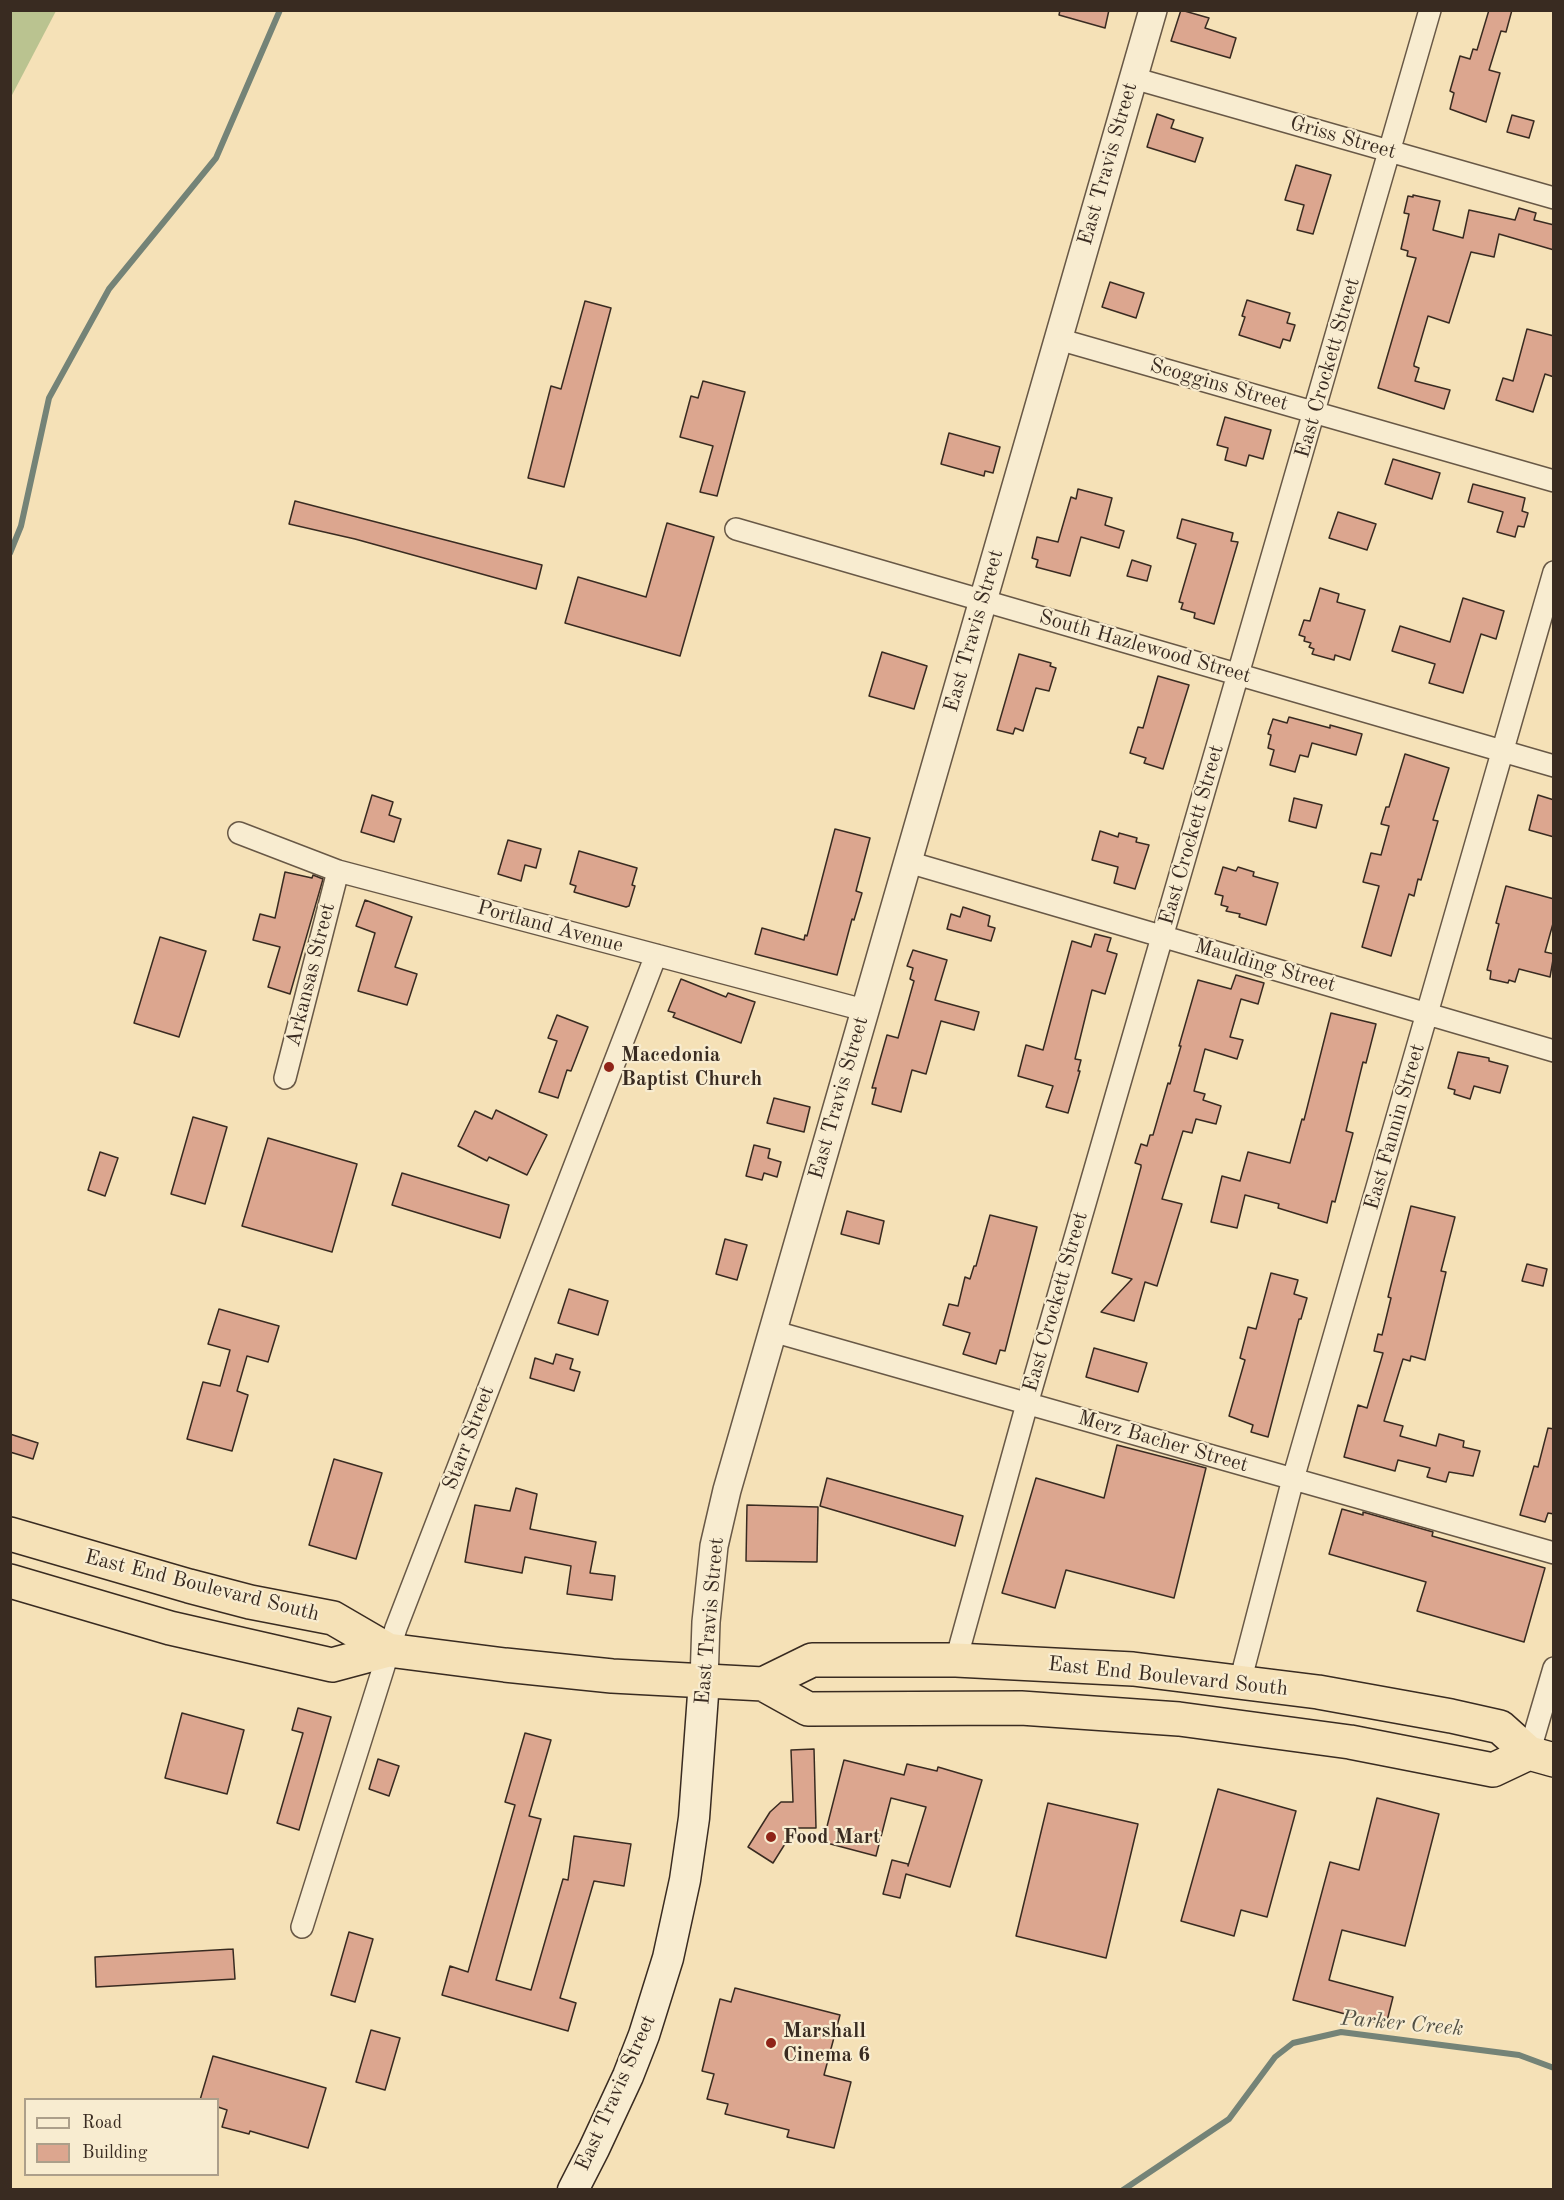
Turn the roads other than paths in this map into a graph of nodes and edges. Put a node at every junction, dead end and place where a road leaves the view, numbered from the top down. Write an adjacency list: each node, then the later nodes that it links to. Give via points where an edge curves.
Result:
1 (1153, 10): 3 (street, East Travis Street)
2 (1430, 10): 4 (street, East Crockett Street)
3 (1133, 78): 4 (street, Griss Street); 6 (street, East Travis Street)
4 (1390, 151): 5 (street, Griss Street); 7 (street, East Crockett Street)
5 (1554, 198)
6 (1058, 339): 7 (street, Scoggins Street); 11 (street, East Travis Street)
7 (1315, 412): 8 (street, Scoggins Street); 12 (street, East Crockett Street)
8 (1554, 481)
9 (736, 529): 11 (street, South Hazlewood Street)
10 (1554, 572): 13 (street, East Fannin Street)
11 (984, 600): 12 (street, South Hazlewood Street); 16 (street, East Travis Street)
12 (1239, 674): 13 (street, South Hazlewood Street); 18 (street, East Crockett Street)
13 (1502, 752): 14 (street, South Hazlewood Street); 21 (street, East Fannin Street)
14 (1554, 766)
15 (239, 833): 17 (street, Portland Avenue)
16 (908, 862): 18 (street, Maulding Street); 20 (street, East Travis Street)
17 (338, 871): 19 (street, Portland Avenue); 23 (street, Arkansas Street)
18 (1162, 936): 21 (street, Maulding Street); 25 (street, East Crockett Street)
19 (656, 955): 20 (street, Portland Avenue); 30 (street, Starr Street)
20 (864, 1010): 24 (street, East Travis Street)
21 (1427, 1014): 22 (street, Maulding Street); 26 (street, East Fannin Street)
22 (1554, 1051)
23 (285, 1078)
24 (772, 1331): 25 (street, Merz Bacher Street); 33 (street, East Travis Street, via 714,1546)
25 (1027, 1404): 26 (street, Merz Bacher Street); 31 (street, East Crockett Street)
26 (1293, 1479): 28 (street, Merz Bacher Street); 34 (street, East Fannin Street)
27 (10, 1534): 30 (highway, East End Boulevard South, via 189,1586 333,1618)
28 (1554, 1553)
29 (10, 1581): 30 (highway, East End Boulevard South, via 170,1628 333,1665)
30 (388, 1650): 33 (highway, East End Boulevard South, via 569,1672); 37 (street, Starr Street)
31 (957, 1660): 34 (highway, East End Boulevard South, via 1132,1669); 35 (highway, East End Boulevard South, via 812,1660)
32 (1554, 1668): 36 (street)
33 (704, 1681): 35 (highway, East End Boulevard South); 38 (main road, East Travis Street, via 694,1818 668,1958 628,2076)
34 (1240, 1682): 36 (highway, East End Boulevard South, via 1386,1703 1500,1727)
35 (763, 1684): 36 (highway, East End Boulevard South, via 808,1709 1021,1708 1132,1715 1350,1743 1493,1770)
36 (1541, 1756)
37 (302, 1927)
38 (573, 2190)

